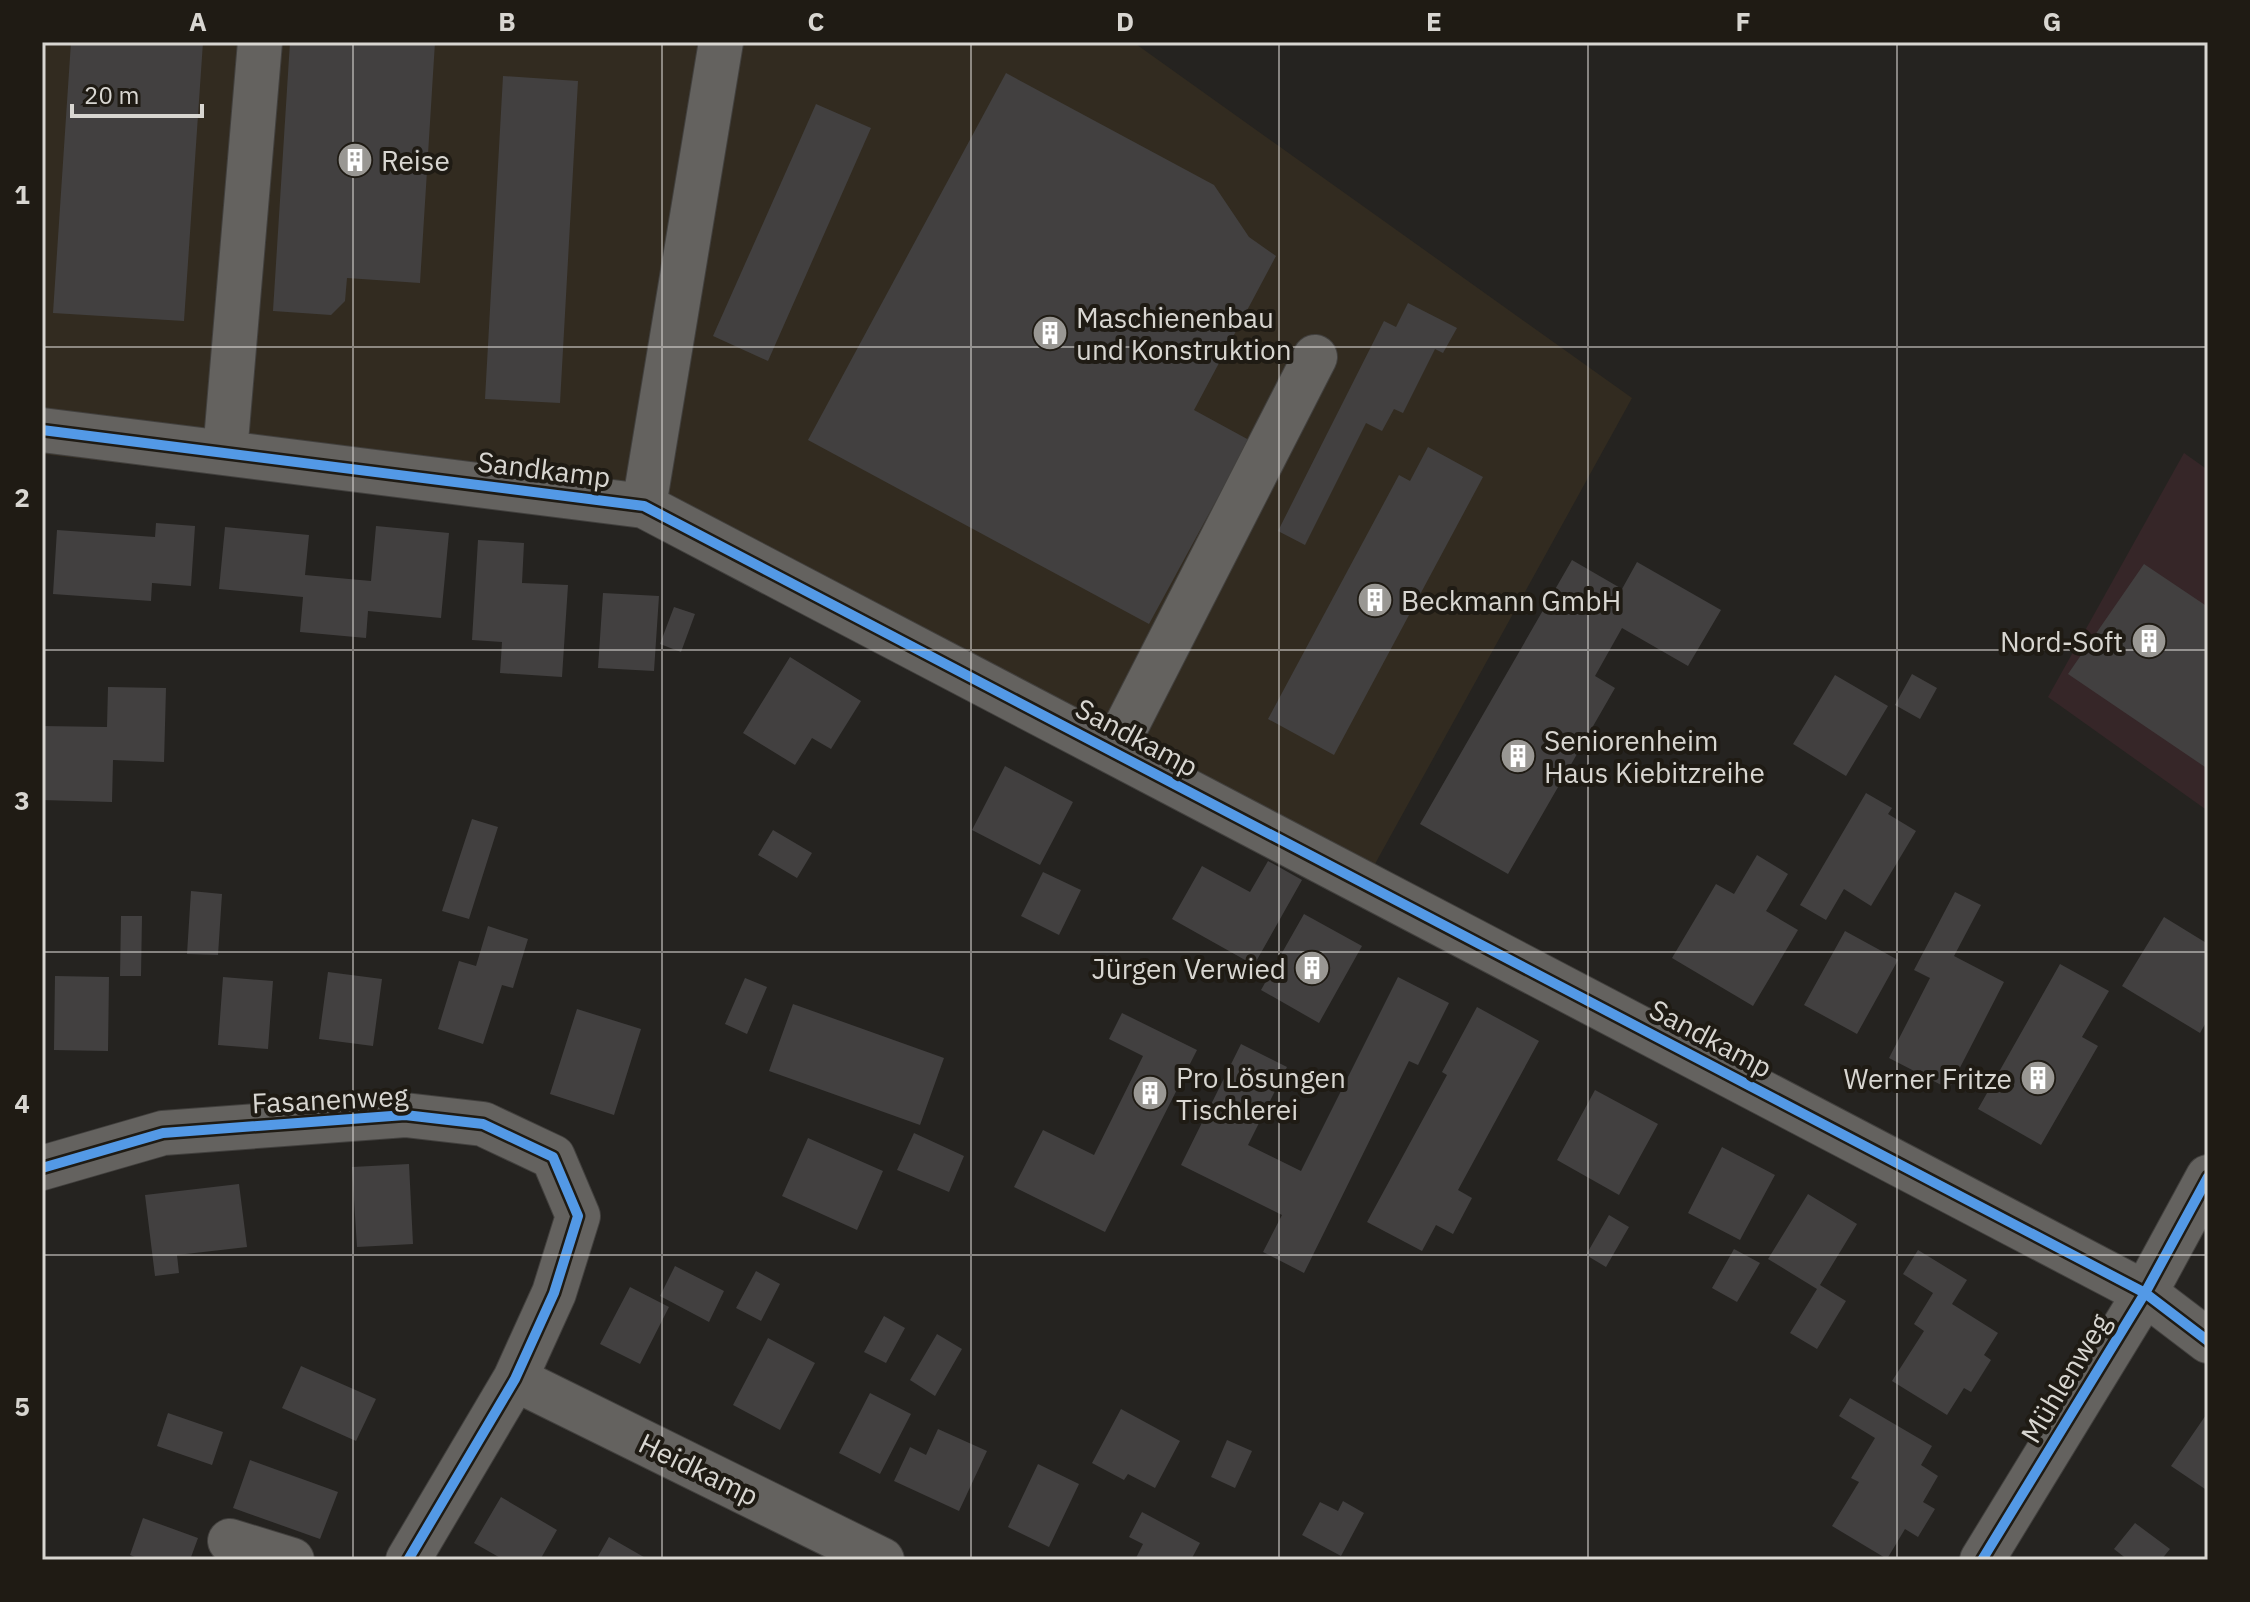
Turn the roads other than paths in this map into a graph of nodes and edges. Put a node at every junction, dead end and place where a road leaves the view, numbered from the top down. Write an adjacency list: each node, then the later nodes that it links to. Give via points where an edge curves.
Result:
1 (260, 42): 5 (street)
2 (721, 42): 6 (street)
3 (1315, 357): 7 (street)
4 (42, 430): 5 (street, Sandkamp)
5 (225, 453): 6 (street, Sandkamp)
6 (644, 506): 7 (street, Sandkamp)
7 (1113, 752): 10 (street, Sandkamp)
8 (42, 1168): 12 (street, Fasanenweg, via 163,1133 405,1115 483,1124 553,1157 578,1216 554,1293)
9 (2208, 1177): 10 (street, Mühlenweg)
10 (2145, 1293): 11 (street, Sandkamp); 17 (street, Mühlenweg)
11 (2208, 1341)
12 (515, 1379): 15 (street, Fasanenweg); 16 (street, Heidkamp)
13 (230, 1541): 14 (street)
14 (292, 1560)
15 (408, 1560)
16 (882, 1560)
17 (1982, 1560)

